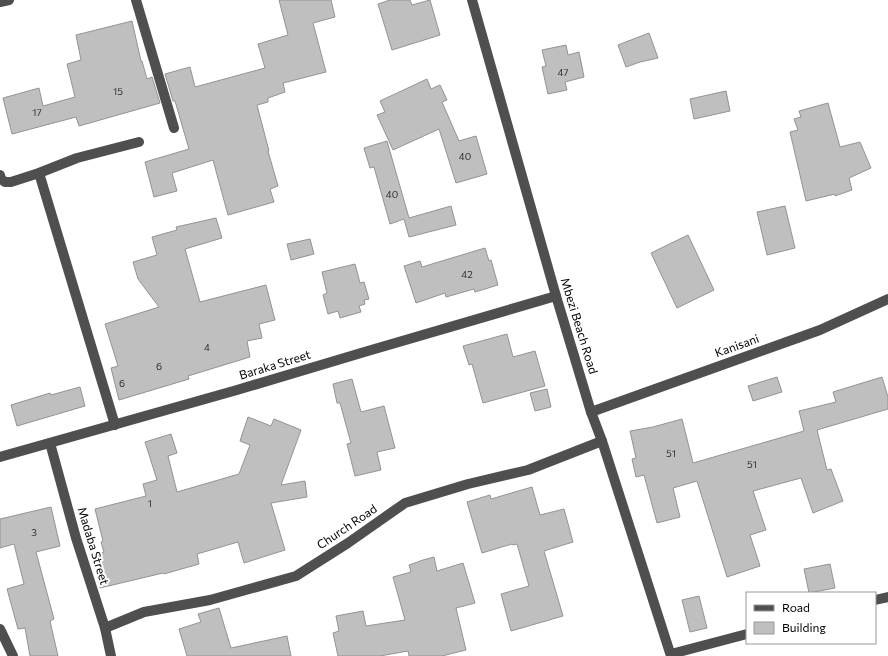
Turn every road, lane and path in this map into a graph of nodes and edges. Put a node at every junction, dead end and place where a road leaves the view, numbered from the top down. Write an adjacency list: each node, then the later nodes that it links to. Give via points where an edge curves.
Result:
1 (9, 0): 4 (street)
2 (136, 0): 5 (street)
3 (472, 0): 9 (street, Mbezi Beach Road)
4 (0, 2)
5 (174, 128)
6 (139, 142): 7 (street, via 78,158)
7 (39, 173): 8 (street, via 11,182 5,182); 12 (street)
8 (0, 175)
9 (556, 296): 11 (street, Mbezi Beach Road); 12 (street, Baraka Street)
10 (888, 299): 11 (street, Kanisani, via 820,330)
11 (591, 412): 13 (street, Mbezi Beach Road)
12 (115, 425): 14 (street, Baraka Street)
13 (602, 441): 18 (street, Church Road, via 528,470 468,484 405,503 296,576 210,600 144,612); 21 (street, Mbezi Beach Road)
14 (50, 443): 15 (street, Baraka Street); 18 (street, Madaba Street, via 76,538)
15 (0, 457)
16 (888, 597): 17 (street)
17 (876, 600)
18 (105, 628): 23 (street, Madaba Street)
19 (0, 629): 22 (street)
20 (746, 634): 21 (street)
21 (671, 655)
22 (13, 656)
23 (111, 656)

